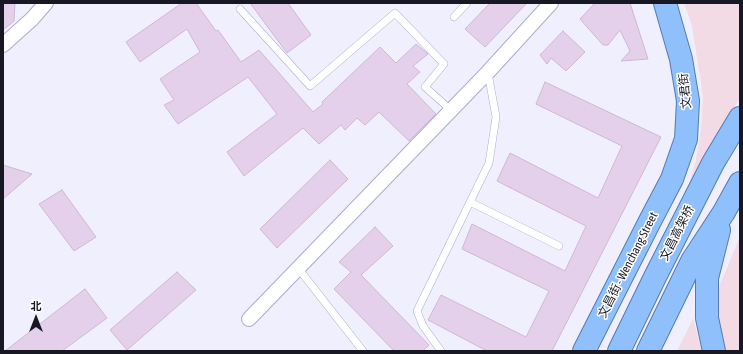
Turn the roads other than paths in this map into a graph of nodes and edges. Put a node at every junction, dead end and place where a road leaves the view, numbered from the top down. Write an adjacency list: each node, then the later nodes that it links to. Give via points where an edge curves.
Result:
1 (46, 3): 7 (street)
2 (467, 3): 6 (lane)
3 (551, 3): 8 (street)
4 (665, 3): 11 (highway, 文君街, via 681,59 688,101 686,139)
5 (240, 9): 9 (lane, via 310,86 395,13 444,64 426,87)
6 (454, 17)
7 (3, 45)
8 (488, 72): 9 (street); 13 (lane, via 496,117 489,163)
9 (451, 110): 16 (street)
10 (740, 118): 21 (highway, 文昌高架桥, via 709,170)
11 (672, 179): 20 (highway, 文昌街 - Wenchang Street)
12 (740, 183): 14 (highway)
13 (470, 202): 15 (lane); 19 (lane, via 417,311 423,326)
14 (724, 212): 22 (highway, via 692,261); 23 (highway, via 707,278 707,318)
15 (559, 246)
16 (298, 268): 17 (street); 18 (lane)
17 (249, 319)
18 (363, 351)
19 (440, 351)
20 (584, 351)
21 (619, 351)
22 (648, 351)
23 (714, 351)

